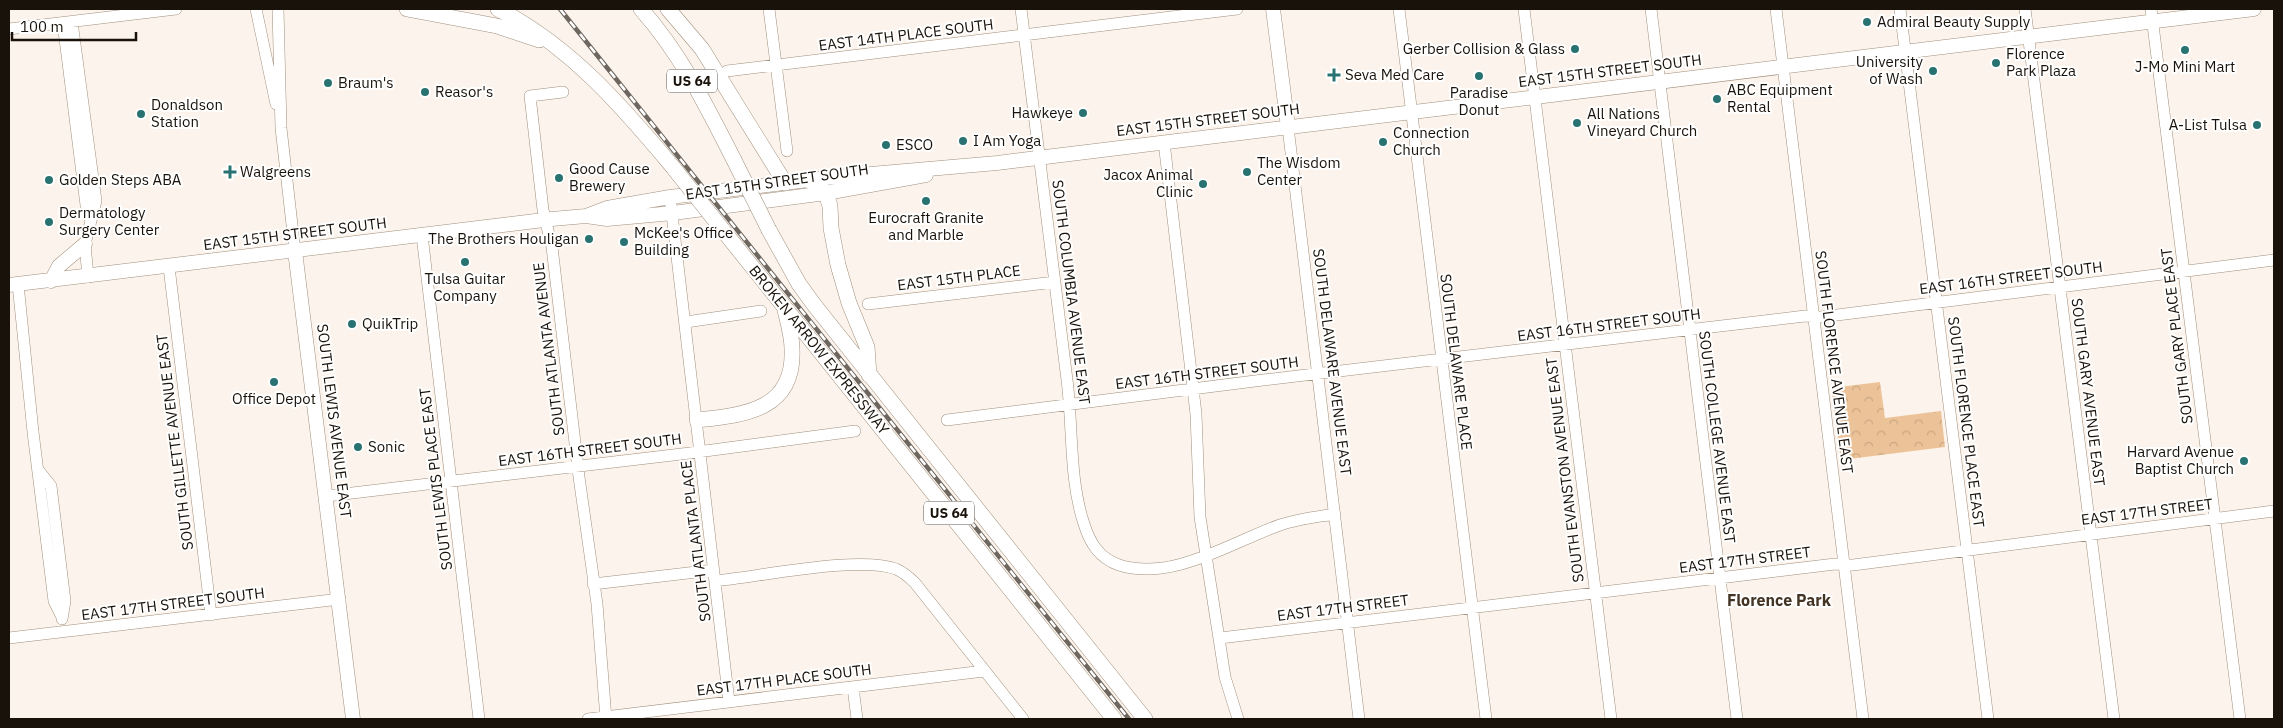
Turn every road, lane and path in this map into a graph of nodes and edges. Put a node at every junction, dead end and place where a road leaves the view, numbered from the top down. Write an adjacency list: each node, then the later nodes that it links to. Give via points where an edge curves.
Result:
1 (176, 9): 20 (street)
2 (256, 9): 34 (street, SOUTH LEWIS AVENUE EAST)
3 (278, 9): 34 (street, SOUTH LEWIS AVENUE EAST)
4 (407, 9): 24 (highway, via 497,26)
5 (498, 9): 24 (highway, BROKEN ARROW EXPRESSWAY / US 64)
6 (641, 9): 67 (highway, BROKEN ARROW EXPRESSWAY / US 64, bridge, via 684,67 799,284)
7 (668, 9): 40 (highway, via 702,49)
8 (770, 9): 26 (street)
9 (1021, 9): 22 (street, SOUTH COLUMBIA AVENUE EAST)
10 (1237, 9): 22 (street, EAST 14TH PLACE SOUTH)
11 (1273, 9): 33 (main road, SOUTH DELAWARE AVENUE EAST)
12 (1399, 9): 32 (street, SOUTH DELAWARE PLACE)
13 (1524, 9): 31 (street, SOUTH EVANSTON AVENUE EAST)
14 (1651, 9): 29 (street, SOUTH COLLEGE AVENUE EAST)
15 (1776, 9): 27 (street, SOUTH FLORENCE AVENUE EAST)
16 (1900, 9): 25 (street, SOUTH FLORENCE PLACE EAST)
17 (2025, 9): 23 (street, SOUTH GARY AVENUE EAST)
18 (2254, 9): 19 (main road, EAST 15TH STREET SOUTH)
19 (2152, 15): 23 (main road, EAST 15TH STREET SOUTH); 51 (street, SOUTH GARY PLACE EAST)
20 (68, 22): 21 (street); 47 (street, via 86,205 91,221)
21 (9, 29)
22 (1024, 35): 26 (street, EAST 14TH PLACE SOUTH); 37 (street, SOUTH COLUMBIA AVENUE EAST)
23 (2029, 36): 25 (main road, EAST 15TH STREET SOUTH); 56 (street, SOUTH GARY AVENUE EAST)
24 (558, 46): 59 (highway, BROKEN ARROW EXPRESSWAY / US 64, bridge, via 601,84 672,166)
25 (1905, 51): 27 (main road, EAST 15TH STREET SOUTH); 57 (street, SOUTH FLORENCE PLACE EAST)
26 (776, 65): 28 (street, EAST 14TH PLACE SOUTH); 36 (street)
27 (1782, 66): 29 (main road, EAST 15TH STREET SOUTH); 61 (street, SOUTH FLORENCE AVENUE EAST)
28 (727, 71)
29 (1659, 81): 31 (main road, EAST 15TH STREET SOUTH); 63 (street, SOUTH COLLEGE AVENUE EAST)
30 (563, 92): 45 (street, SOUTH ATLANTA AVENUE, via 530,96)
31 (1534, 96): 32 (main road, EAST 15TH STREET SOUTH); 64 (street, SOUTH EVANSTON AVENUE EAST)
32 (1411, 112): 33 (main road, EAST 15TH STREET SOUTH); 65 (street, SOUTH DELAWARE PLACE)
33 (1288, 127): 35 (main road, EAST 15TH STREET SOUTH); 66 (street, SOUTH DELAWARE AVENUE EAST)
34 (281, 128): 48 (street, SOUTH LEWIS AVENUE EAST)
35 (1164, 142): 37 (main road, EAST 15TH STREET SOUTH); 68 (street)
36 (787, 151)
37 (1039, 158): 38 (main road, EAST 15TH STREET SOUTH); 54 (street, SOUTH COLUMBIA AVENUE EAST)
38 (970, 166): 39 (main road, EAST 15TH STREET SOUTH); 41 (main road, EAST 15TH STREET SOUTH)
39 (808, 180): 40 (main road, EAST 15TH STREET SOUTH); 41 (highway)
40 (785, 183): 42 (main road, EAST 15TH STREET SOUTH)
41 (826, 193): 43 (main road, EAST 15TH STREET SOUTH); 67 (highway, via 838,265 867,347)
42 (670, 197): 43 (street, SOUTH ATLANTA PLACE); 44 (main road, EAST 15TH STREET SOUTH, via 607,208)
43 (672, 213): 44 (main road, EAST 15TH STREET SOUTH, via 607,219); 62 (street, SOUTH ATLANTA PLACE)
44 (586, 216): 45 (main road, EAST 15TH STREET SOUTH)
45 (546, 220): 46 (main road, EAST 15TH STREET SOUTH); 74 (street, SOUTH ATLANTA AVENUE)
46 (422, 235): 48 (main road, EAST 15TH STREET SOUTH); 75 (street, SOUTH LEWIS PLACE EAST)
47 (84, 244): 52 (street); 53 (main road, via 59,266)
48 (295, 251): 50 (main road, EAST 15TH STREET SOUTH); 76 (main road, SOUTH LEWIS AVENUE EAST)
49 (2274, 260): 51 (street, EAST 16TH STREET SOUTH)
50 (169, 267): 52 (main road, EAST 15TH STREET SOUTH); 90 (street, SOUTH GILLETTE AVENUE EAST)
51 (2184, 271): 56 (street, EAST 16TH STREET SOUTH); 79 (street, SOUTH GARY PLACE EAST)
52 (88, 277): 53 (main road, EAST 15TH STREET SOUTH)
53 (51, 281): 55 (main road, EAST 15TH STREET SOUTH)
54 (1055, 282): 58 (street, EAST 15TH PLACE); 69 (street, SOUTH COLUMBIA AVENUE EAST)
55 (13, 285): 92 (street, via 39,471 51,486 64,601)
56 (2060, 286): 57 (street, EAST 16TH STREET SOUTH); 80 (street, SOUTH GARY AVENUE EAST)
57 (1936, 302): 61 (street, EAST 16TH STREET SOUTH); 81 (street, SOUTH FLORENCE PLACE EAST)
58 (868, 304)
59 (784, 307): 70 (highway, via 792,358 786,382 779,392 753,412); 104 (highway, BROKEN ARROW EXPRESSWAY / US 64)
60 (761, 311): 62 (street)
61 (1813, 316): 63 (street, EAST 16TH STREET SOUTH); 83 (street, SOUTH FLORENCE AVENUE EAST)
62 (686, 322): 70 (street, SOUTH ATLANTA PLACE)
63 (1689, 330): 64 (street, EAST 16TH STREET SOUTH); 85 (street, SOUTH COLLEGE AVENUE EAST)
64 (1565, 345): 65 (street, EAST 16TH STREET SOUTH); 87 (street, SOUTH EVANSTON AVENUE EAST)
65 (1441, 360): 66 (street, EAST 16TH STREET SOUTH); 89 (street, SOUTH DELAWARE PLACE)
66 (1316, 374): 68 (street, EAST 16TH STREET SOUTH); 78 (street, SOUTH DELAWARE AVENUE EAST)
67 (869, 375): 105 (highway, BROKEN ARROW EXPRESSWAY / US 64)
68 (1194, 390): 69 (street, EAST 16TH STREET SOUTH); 82 (street, via 1199,500)
69 (1070, 405): 71 (street, EAST 16TH STREET SOUTH); 82 (street, SOUTH COLUMBIA AVENUE EAST, via 1083,522 1096,550 1117,564 1136,568 1162,567)
70 (697, 420): 73 (street, SOUTH ATLANTA PLACE)
71 (947, 420)
72 (855, 430): 73 (street, EAST 16TH STREET SOUTH)
73 (700, 452): 74 (street, EAST 16TH STREET SOUTH); 84 (street, SOUTH ATLANTA PLACE)
74 (578, 467): 75 (street, EAST 16TH STREET SOUTH); 86 (street, SOUTH ATLANTA AVENUE)
75 (451, 481): 76 (street, EAST 16TH STREET SOUTH); 100 (street, SOUTH LEWIS PLACE EAST)
76 (327, 496): 88 (main road, SOUTH LEWIS AVENUE EAST)
77 (2274, 511): 79 (street, EAST 17TH STREET)
78 (1335, 514): 82 (street, via 1282,525); 91 (street, SOUTH DELAWARE AVENUE EAST)
79 (2215, 519): 80 (street, EAST 17TH STREET); 114 (street, SOUTH GARY PLACE EAST)
80 (2091, 534): 81 (street, EAST 17TH STREET); 113 (street, SOUTH GARY AVENUE EAST)
81 (1967, 550): 83 (street, EAST 17TH STREET); 112 (street, SOUTH FLORENCE PLACE EAST)
82 (1207, 557): 94 (street)
83 (1844, 564): 85 (street, EAST 17TH STREET); 111 (street, SOUTH FLORENCE AVENUE EAST)
84 (715, 575): 86 (street); 95 (street, via 839,566 895,569 915,583); 97 (street, SOUTH ATLANTA PLACE)
85 (1719, 578): 87 (street, EAST 17TH STREET); 110 (street, SOUTH COLLEGE AVENUE EAST)
86 (593, 584): 98 (street, SOUTH ATLANTA AVENUE)
87 (1595, 593): 89 (street, EAST 17TH STREET); 109 (street, SOUTH EVANSTON AVENUE EAST)
88 (340, 599): 90 (street, EAST 17TH STREET SOUTH); 99 (main road, SOUTH LEWIS AVENUE EAST)
89 (1472, 607): 91 (street, EAST 17TH STREET); 108 (street, SOUTH DELAWARE PLACE)
90 (211, 615): 92 (street, EAST 17TH STREET SOUTH)
91 (1347, 623): 94 (street, EAST 17TH STREET); 107 (street, SOUTH DELAWARE AVENUE EAST)
92 (63, 631): 93 (street, EAST 17TH STREET SOUTH)
93 (9, 638)
94 (1220, 638): 106 (street, via 1226,677)
95 (984, 670): 96 (street, EAST 17TH PLACE SOUTH); 103 (street)
96 (853, 687): 97 (street, EAST 17TH PLACE SOUTH); 102 (street)
97 (729, 702): 98 (street, EAST 17TH PLACE SOUTH)
98 (605, 718): 101 (street, EAST 17TH PLACE SOUTH)
99 (354, 719)
100 (479, 719)
101 (588, 719)
102 (857, 719)
103 (1023, 719)
104 (1114, 719)
105 (1145, 719)
106 (1238, 719)
107 (1359, 719)
108 (1486, 719)
109 (1611, 719)
110 (1737, 719)
111 (1863, 719)
112 (1988, 719)
113 (2114, 719)
114 (2240, 719)

